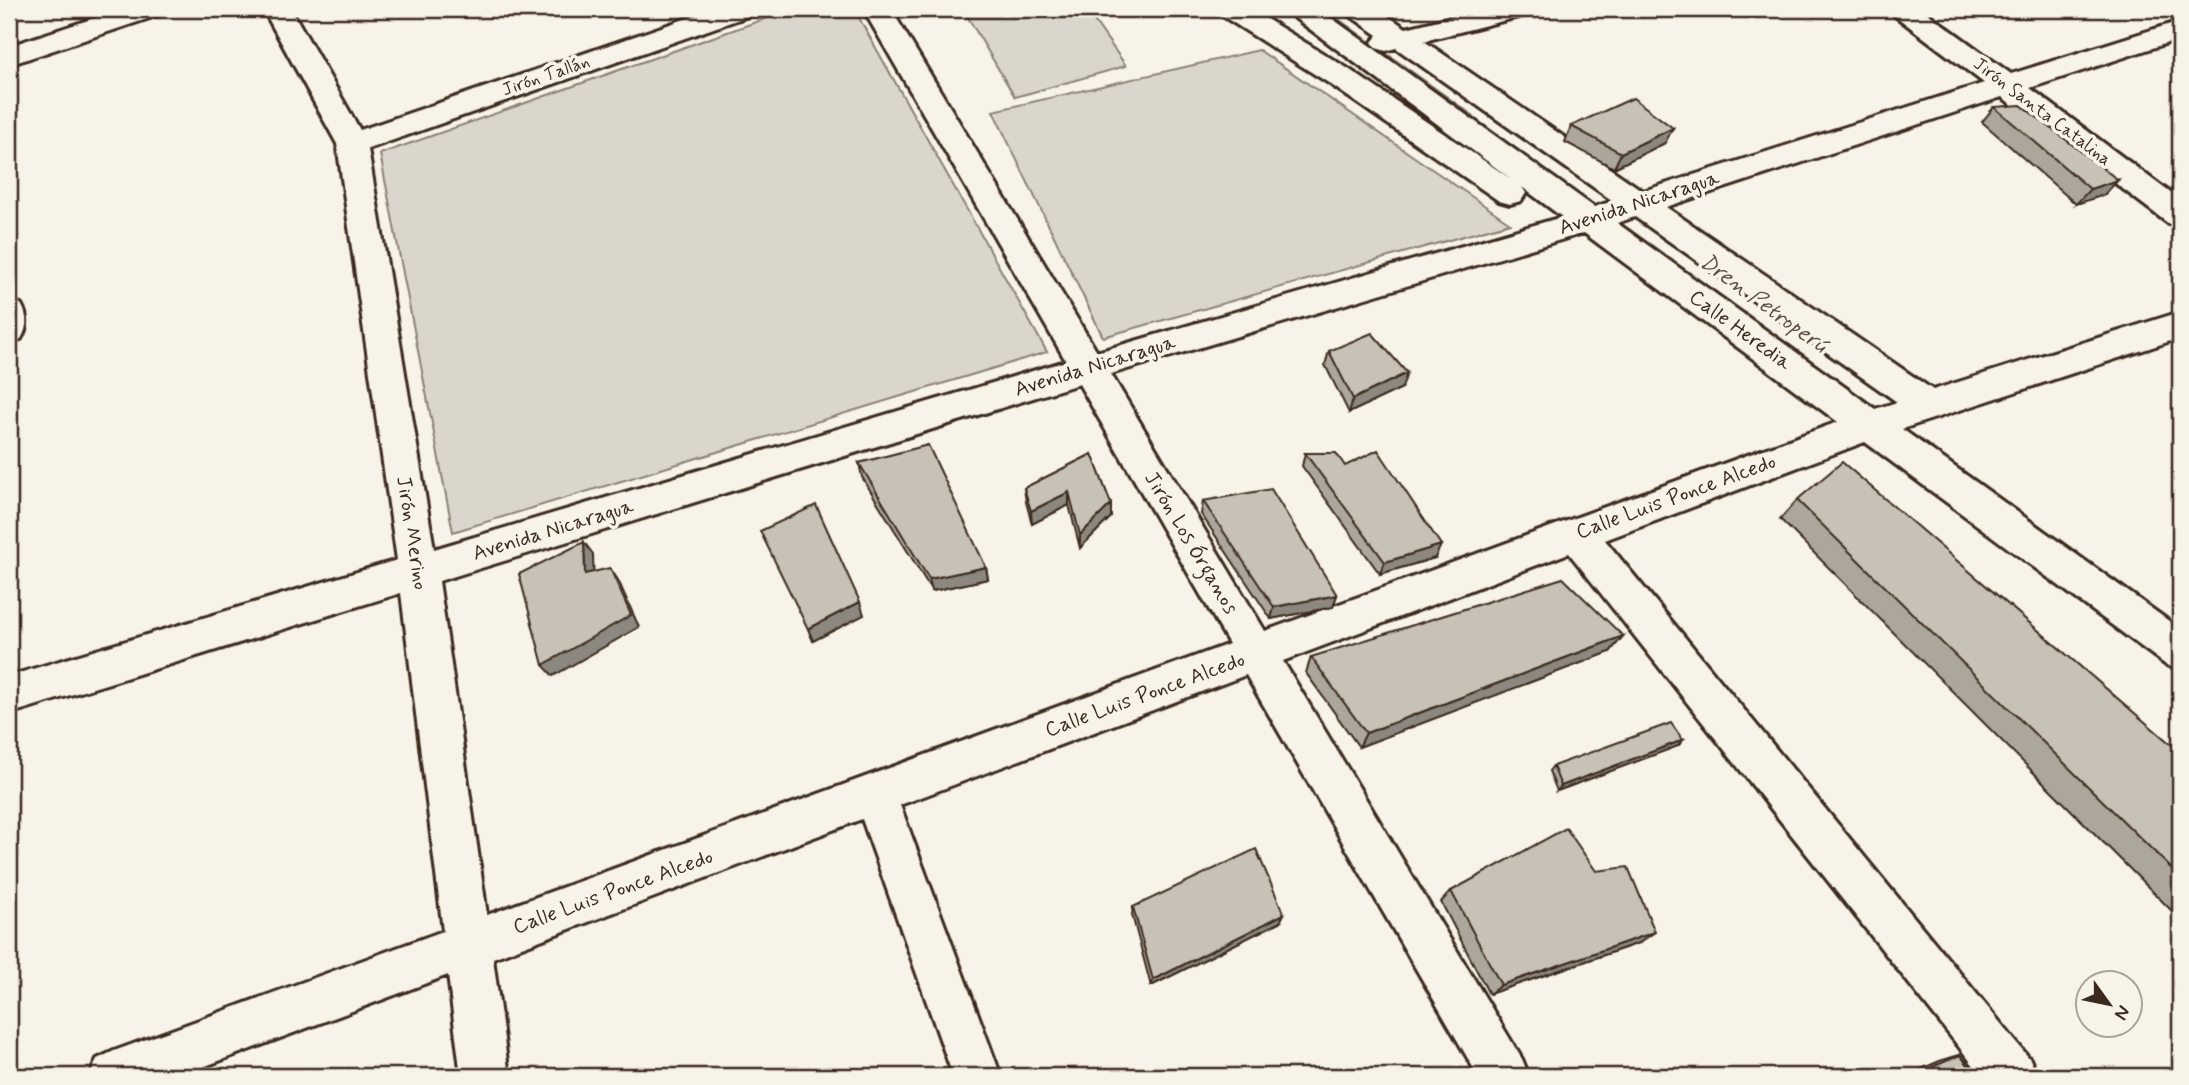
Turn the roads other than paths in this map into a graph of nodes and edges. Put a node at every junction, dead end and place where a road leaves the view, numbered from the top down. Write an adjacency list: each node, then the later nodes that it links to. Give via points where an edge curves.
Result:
1 (149, 9): 13 (street)
2 (277, 9): 15 (street, Jirón Merino)
3 (741, 9): 15 (street, Jirón Tallán)
4 (877, 9): 22 (street, Jirón Los Órganos)
5 (1231, 9): 18 (street)
6 (1301, 9): 12 (street, Calle Heredia)
7 (1359, 9): 11 (street)
8 (1516, 9): 11 (street)
9 (1904, 9): 14 (street, Jirón Santa Catalina)
10 (2180, 30): 14 (street, Avenida Nicaragua)
11 (1403, 38): 12 (street); 16 (street)
12 (1357, 50): 18 (street, Calle Heredia)
13 (9, 56)
14 (2006, 85): 16 (street, Avenida Nicaragua); 17 (street, Jirón Santa Catalina)
15 (352, 144): 26 (street, Jirón Merino)
16 (1638, 204): 18 (street, Avenida Nicaragua); 23 (street)
17 (2180, 216)
18 (1576, 224): 22 (street, Avenida Nicaragua); 24 (street, Calle Heredia)
19 (9, 313): 21 (street)
20 (2180, 325): 23 (street, Calle Luis Ponce Alcedo)
21 (9, 330)
22 (1087, 368): 26 (street, Avenida Nicaragua); 28 (street, Jirón Los Órganos)
23 (1929, 406): 24 (street, Calle Luis Ponce Alcedo)
24 (1870, 425): 25 (street, Calle Luis Ponce Alcedo); 27 (street, Calle Heredia)
25 (1577, 534): 28 (street, Calle Luis Ponce Alcedo); 36 (street)
26 (418, 571): 29 (street, Avenida Nicaragua); 31 (street, Jirón Merino)
27 (2180, 652)
28 (1256, 653): 30 (street, Calle Luis Ponce Alcedo); 35 (street, Jirón Los Órganos)
29 (9, 695)
30 (874, 795): 31 (street, Calle Luis Ponce Alcedo); 34 (street)
31 (468, 946): 32 (street, Calle Luis Ponce Alcedo); 33 (street, Jirón Merino)
32 (114, 1076)
33 (485, 1076)
34 (978, 1076)
35 (1505, 1076)
36 (2013, 1076)

